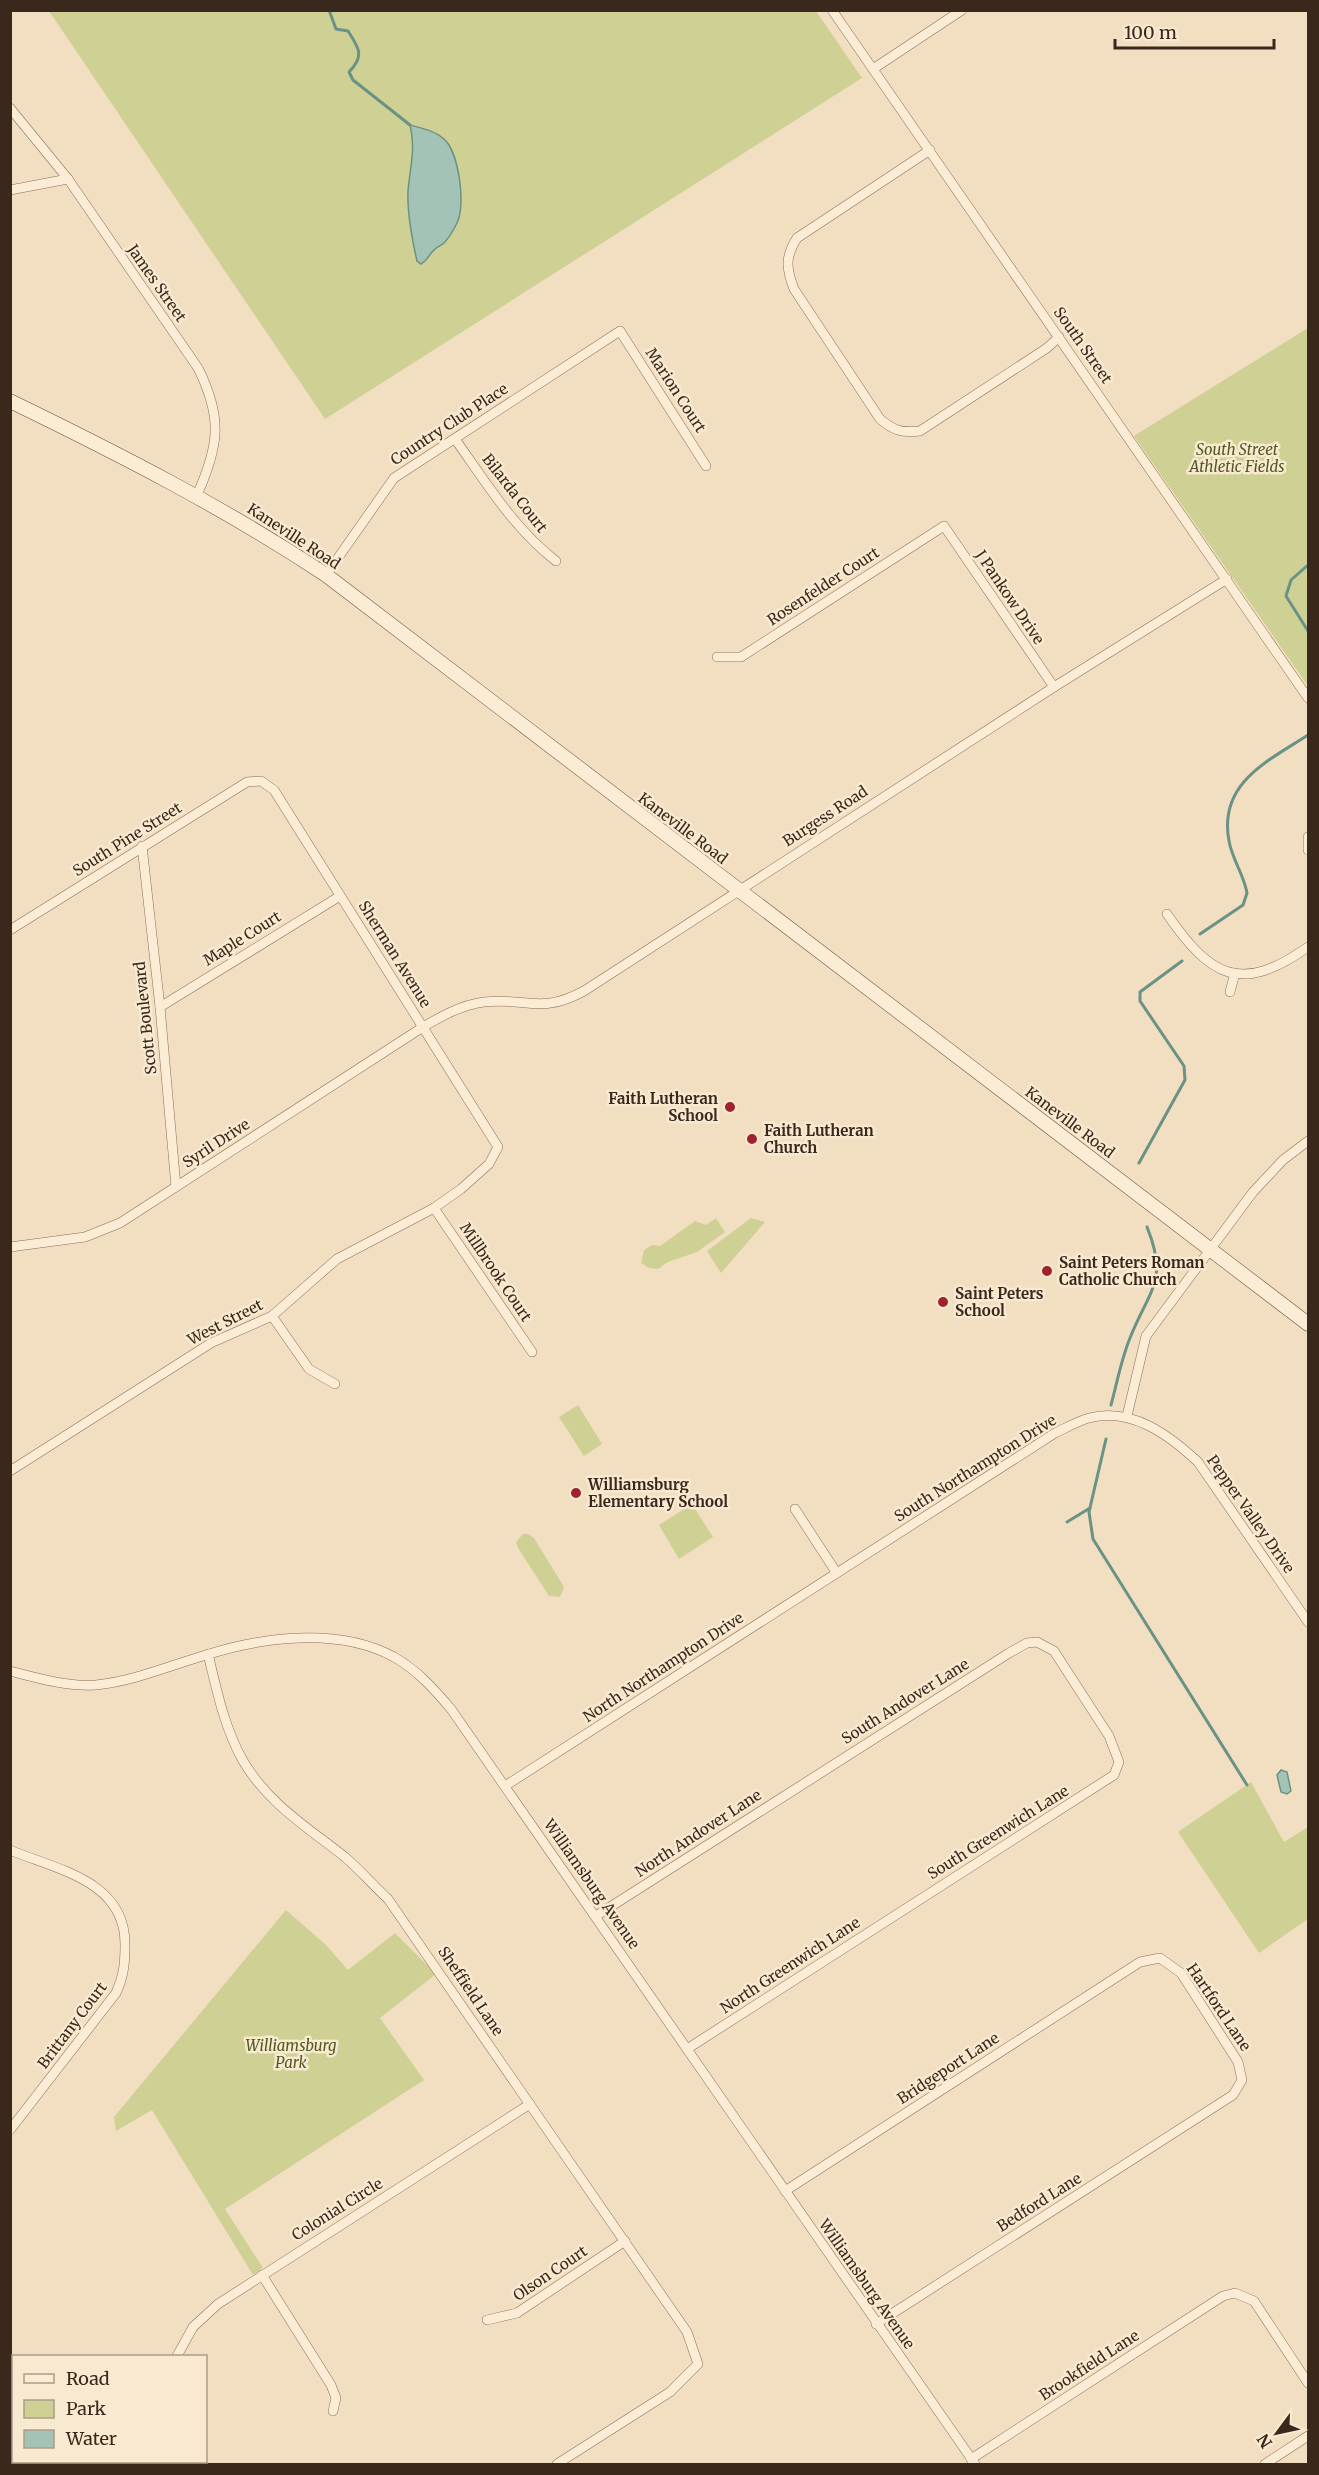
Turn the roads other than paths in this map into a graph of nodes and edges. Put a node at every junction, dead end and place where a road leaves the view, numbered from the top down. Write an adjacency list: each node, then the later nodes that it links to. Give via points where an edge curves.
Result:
1 (832, 10): 3 (street, South Street)
2 (962, 10): 3 (street)
3 (873, 69): 5 (street, South Street)
4 (10, 108): 6 (street, James Street)
5 (930, 150): 9 (street, South Street); 9 (street, via 797,238 788,253 787,269 794,289 880,419 893,430 920,431 1038,355)
6 (68, 178): 7 (street); 13 (street, James Street, via 198,368 210,392 217,424 215,450)
7 (10, 190)
8 (620, 331): 11 (street, Country Club Place); 12 (street, Marion Court)
9 (1059, 337): 17 (street, South Street)
10 (10, 401): 13 (main road, Kaneville Road)
11 (455, 439): 15 (street, Bilarda Court, via 504,507 538,547); 16 (street, Country Club Place, via 394,478)
12 (706, 466)
13 (197, 495): 16 (main road, Kaneville Road)
14 (942, 527): 18 (street, Rosenfelder Court, via 741,657); 19 (street, J Pankow Drive)
15 (556, 561)
16 (326, 575): 25 (main road, Kaneville Road)
17 (1227, 579): 19 (street, Burgess Road); 20 (street, South Street)
18 (717, 657)
19 (1054, 687): 25 (street, Burgess Road)
20 (1308, 698)
21 (261, 781): 23 (street, South Pine Street, via 247,782); 26 (street, Sherman Avenue, via 274,790)
22 (1308, 837): 24 (street)
23 (142, 846): 28 (street, South Pine Street); 32 (street, Scott Boulevard)
24 (1308, 850)
25 (737, 890): 33 (street, Burgess Road, via 574,997 548,1004 471,1004); 39 (main road, Kaneville Road)
26 (340, 896): 32 (street, Maple Court); 33 (street, Sherman Avenue)
27 (1167, 914): 30 (street, via 1195,953 1218,969)
28 (10, 930)
29 (1308, 947): 30 (street, via 1267,971 1252,975)
30 (1235, 973): 31 (street)
31 (1230, 992)
32 (160, 1007): 36 (street, Scott Boulevard)
33 (423, 1027): 35 (street, Sherman Avenue); 36 (street, Syril Drive)
34 (1308, 1142): 39 (street, via 1270,1173)
35 (498, 1147): 37 (street, West Street, via 489,1164)
36 (176, 1186): 38 (street, Syril Drive, via 102,1232)
37 (434, 1208): 40 (street, West Street, via 337,1259); 42 (street, Millbrook Court)
38 (10, 1247)
39 (1209, 1249): 41 (main road, Kaneville Road); 44 (street, via 1146,1336)
40 (273, 1316): 43 (street, via 309,1369); 45 (street, West Street, via 212,1343)
41 (1308, 1324)
42 (532, 1352)
43 (335, 1384)
44 (1127, 1416): 47 (street, South Northampton Drive, via 1090,1418 1055,1433); 48 (street, Pepper Valley Drive, via 1172,1438 1198,1462)
45 (10, 1471)
46 (795, 1509): 47 (street)
47 (836, 1572): 53 (street, North Northampton Drive)
48 (1308, 1622)
49 (208, 1654): 50 (street, Williamsburg Avenue, via 128,1680 95,1685); 53 (street, Williamsburg Avenue, via 254,1642 300,1638 362,1645 393,1656 437,1692); 59 (street, Sheffield Lane, via 223,1717 243,1761 269,1796 346,1858 388,1899)
50 (10, 1671)
51 (817, 1775): 52 (street, South Andover Lane, via 1010,1653 1037,1642 1054,1651 1116,1752 1119,1762); 56 (street, North Andover Lane)
52 (1104, 1783): 55 (street, South Greenwich Lane)
53 (505, 1786): 56 (street, Williamsburg Avenue)
54 (10, 1850): 61 (street, Brittany Court, via 82,1877 102,1889 116,1906 125,1929 126,1973 95,2022)
55 (909, 1906): 58 (street, North Greenwich Lane)
56 (596, 1916): 58 (street, Williamsburg Avenue)
57 (1127, 1970): 60 (street, Hartford Lane, via 1150,1958 1160,1958 1181,1973 1241,2070 1240,2086); 62 (street, Bridgeport Lane)
58 (687, 2049): 62 (street, Williamsburg Avenue)
59 (530, 2104): 63 (street, Sheffield Lane); 64 (street, Colonial Circle)
60 (1218, 2106): 66 (street, Bedford Lane)
61 (10, 2130)
62 (784, 2191): 66 (street, Williamsburg Avenue)
63 (626, 2241): 65 (street, Olson Court, via 517,2313); 72 (street, Sheffield Lane, via 687,2332 698,2364 670,2392)
64 (262, 2275): 67 (street, Colonial Circle, via 206,2314 193,2327); 69 (street, via 331,2385 336,2398)
65 (487, 2320)
66 (876, 2324): 71 (street, Williamsburg Avenue)
67 (178, 2355)
68 (1308, 2383): 71 (street, Brookfield Lane, via 1254,2301 1235,2293 1223,2296)
69 (333, 2411)
70 (1308, 2437): 73 (street)
71 (973, 2462)
72 (557, 2464)
73 (1265, 2464)

